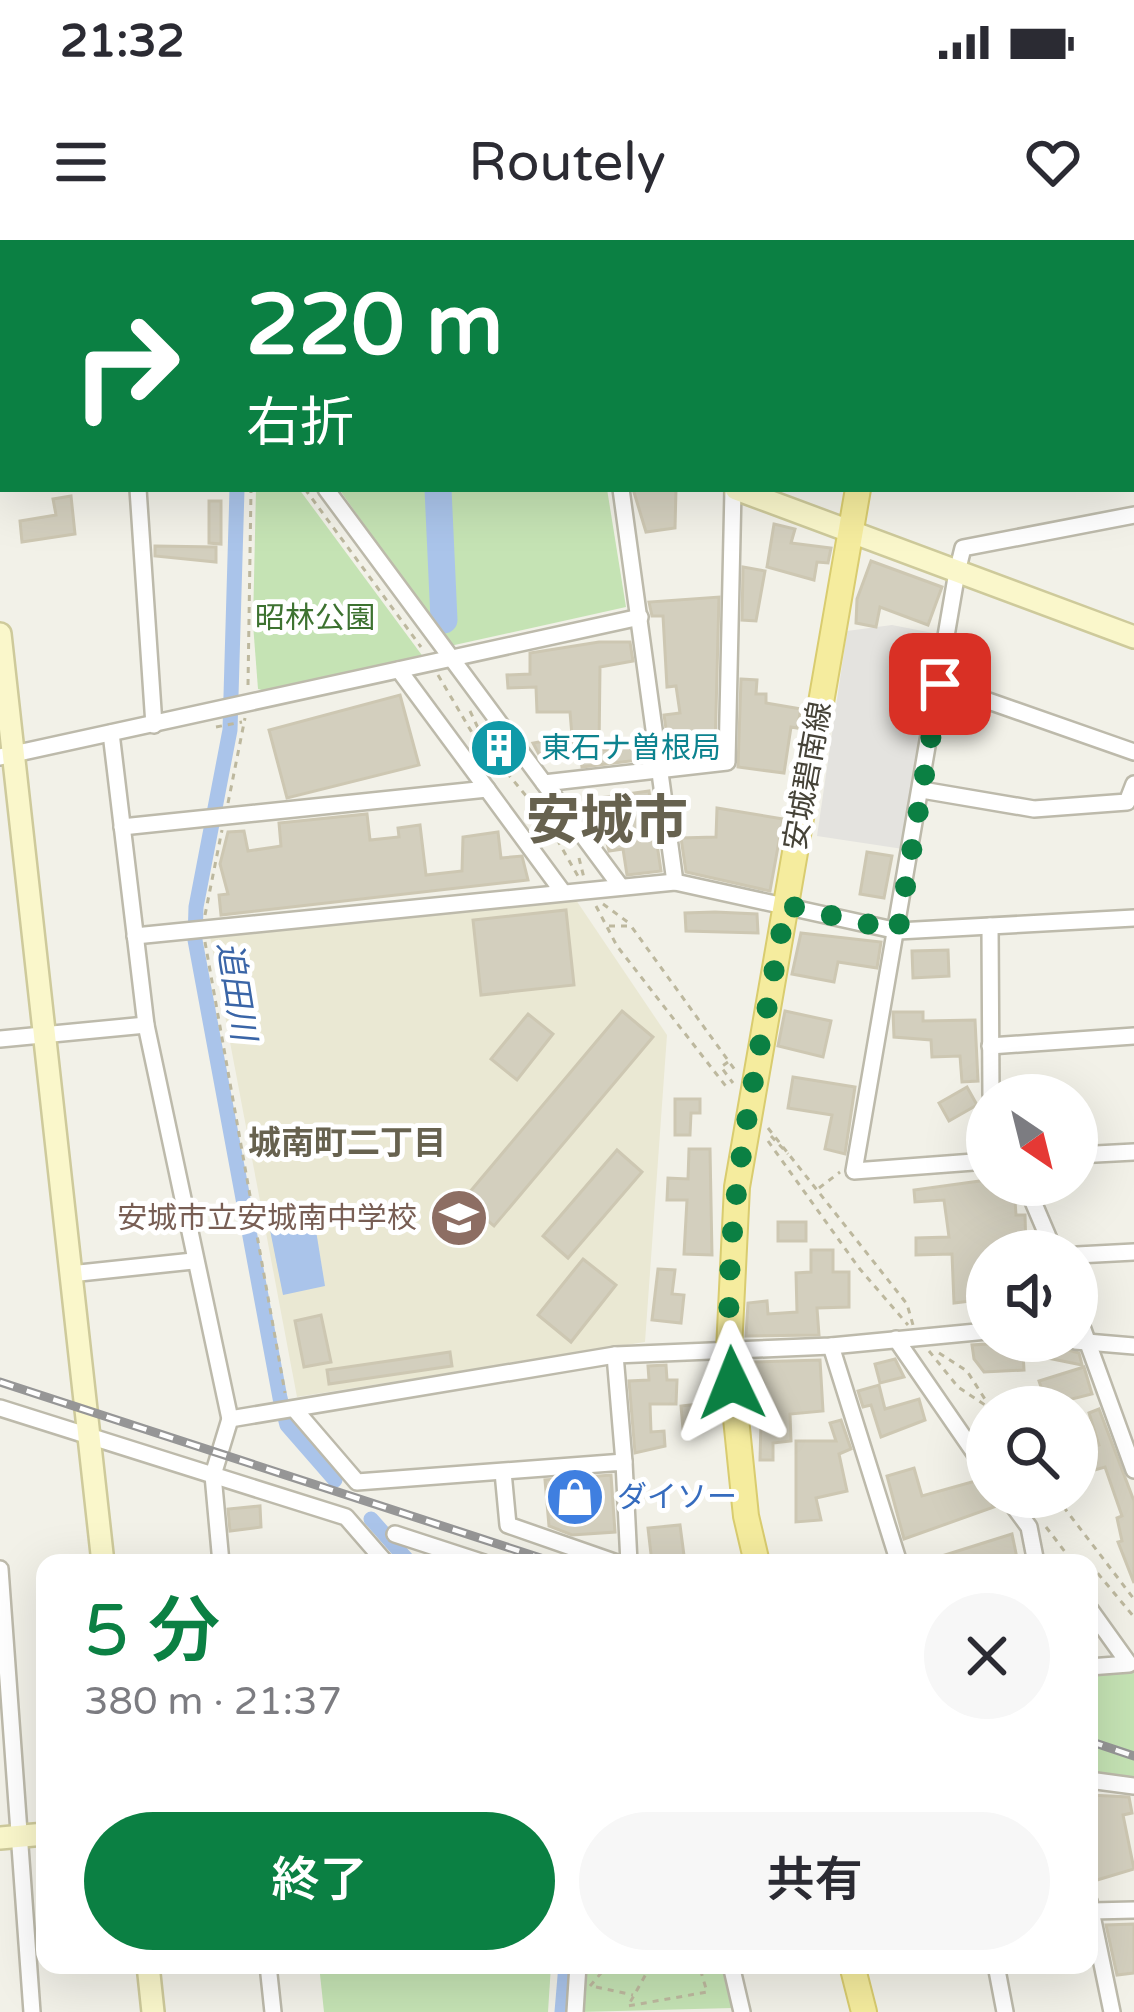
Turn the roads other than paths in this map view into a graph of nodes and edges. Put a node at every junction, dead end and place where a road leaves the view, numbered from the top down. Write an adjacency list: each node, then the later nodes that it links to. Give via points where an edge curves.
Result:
1 (138, 492): 16 (street)
2 (328, 492): 13 (street)
3 (621, 492): 10 (street)
4 (734, 492): 20 (street, via 727,762)
5 (742, 492): 8 (street)
6 (857, 492): 8 (main road, 安城碧南線)
7 (1134, 515): 9 (street, via 963,548)
8 (850, 531): 9 (street); 29 (main road, 安城碧南線)
9 (957, 572): 12 (street); 15 (street)
10 (640, 617): 13 (street); 20 (street)
11 (0, 634): 19 (street)
12 (1134, 637)
13 (442, 660): 14 (street); 21 (street)
14 (399, 670): 16 (street); 23 (street)
15 (940, 684): 18 (street); 24 (street)
16 (154, 725): 17 (street)
17 (111, 734): 19 (street); 25 (street)
18 (1134, 752)
19 (6, 756): 35 (street)
20 (662, 768): 21 (street); 26 (street)
21 (544, 783): 27 (street)
22 (1134, 784): 24 (street, via 1127,802 1034,809)
23 (496, 788): 25 (street); 28 (street)
24 (922, 790): 32 (street)
25 (122, 826): 33 (street)
26 (675, 882): 27 (street); 29 (street)
27 (621, 887): 28 (street)
28 (562, 891): 33 (street)
29 (786, 905): 32 (street); 52 (main road, 安城碧南線, via 737,1186)
30 (1134, 919): 31 (street)
31 (990, 926): 32 (street); 38 (street)
32 (898, 931): 42 (street, via 854,1172)
33 (135, 936): 34 (street)
34 (146, 1024): 35 (street); 45 (street)
35 (43, 1032): 37 (street); 46 (street)
36 (1134, 1036): 38 (street)
37 (0, 1039)
38 (989, 1046): 39 (street)
39 (990, 1074)
40 (1134, 1151): 41 (street)
41 (1098, 1154)
42 (966, 1163)
43 (1134, 1252): 44 (street)
44 (1098, 1255)
45 (193, 1261): 46 (street); 57 (street)
46 (70, 1274): 58 (street)
47 (966, 1333): 48 (street)
48 (896, 1339): 50 (street); 59 (street)
49 (1098, 1343): 51 (street)
50 (831, 1346): 52 (street); 73 (street)
51 (1134, 1346)
52 (729, 1350): 53 (street); 72 (main road, 安城碧南線)
53 (615, 1355): 56 (street); 60 (street)
54 (1089, 1362): 61 (street)
55 (0, 1408): 58 (street)
56 (287, 1412): 57 (street); 62 (street, via 357,1482)
57 (230, 1419): 63 (street)
58 (88, 1436): 63 (street); 66 (street)
59 (966, 1441)
60 (624, 1462): 62 (street); 71 (street)
61 (1134, 1471)
62 (503, 1472): 70 (street, via 508,1525)
63 (213, 1475): 67 (street); 68 (street, via 346,1517)
64 (1022, 1518): 74 (street)
65 (395, 1534): 69 (street)
66 (102, 1554)
67 (220, 1554)
68 (378, 1554)
69 (454, 1554)
70 (591, 1554)
71 (628, 1554)
72 (755, 1554)
73 (896, 1554)
74 (1034, 1554)
75 (0, 1569): 76 (street)
76 (2, 1602): 79 (street)
77 (1098, 1621): 78 (street, via 1129,1664)
78 (1098, 1666)
79 (5, 1720): 82 (street)
80 (1098, 1781): 81 (street)
81 (1134, 1786)
82 (10, 1837): 92 (street)
83 (1098, 1907): 84 (street)
84 (1134, 1910)
85 (1098, 1945): 99 (street)
86 (149, 1974): 93 (street)
87 (269, 1974): 94 (street)
88 (733, 1974): 96 (street)
89 (854, 1974): 97 (main road)
90 (998, 1974): 98 (street)
91 (583, 1978): 95 (street)
92 (32, 2012)
93 (153, 2012)
94 (273, 2012)
95 (575, 2012)
96 (742, 2012)
97 (864, 2012)
98 (1005, 2012)
99 (1112, 2012)

